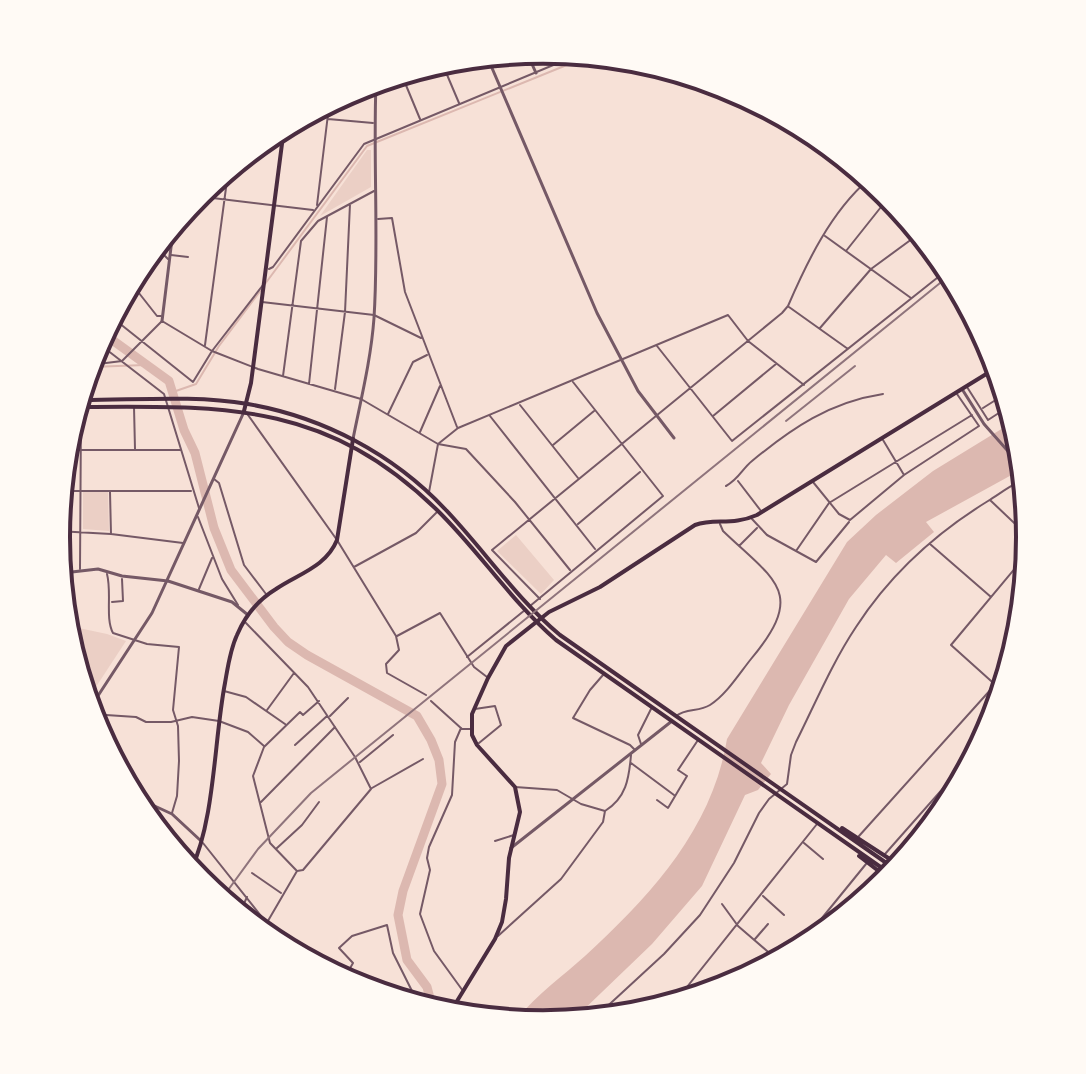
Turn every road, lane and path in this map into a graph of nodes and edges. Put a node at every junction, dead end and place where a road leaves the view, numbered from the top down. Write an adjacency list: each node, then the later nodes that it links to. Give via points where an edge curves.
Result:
1 (532, 64): 4 (street)
2 (556, 64): 4 (street)
3 (492, 67): 7 (street)
4 (536, 73): 7 (street)
5 (447, 74): 9 (street)
6 (406, 85): 11 (street)
7 (501, 88): 9 (street); 59 (street, via 579,275)
8 (375, 95): 12 (street)
9 (460, 104): 11 (street)
10 (327, 118): 12 (street); 22 (street)
11 (421, 120): 13 (street)
12 (374, 123): 13 (street)
13 (374, 140): 17 (street); 22 (street, via 364,144)
14 (282, 143): 21 (main road)
15 (226, 186): 19 (street)
16 (861, 187): 27 (street)
17 (375, 191): 20 (street); 26 (street)
18 (214, 198): 19 (street)
19 (224, 200): 21 (street); 53 (street)
20 (350, 203): 25 (street); 44 (street)
21 (274, 205): 24 (street); 35 (main road)
22 (317, 206): 24 (street)
23 (882, 208): 30 (street)
24 (314, 210): 35 (street, via 273,267)
25 (327, 216): 41 (street, via 301,241); 43 (street)
26 (375, 219): 45 (street); 49 (street, via 392,218 405,292)
27 (824, 236): 30 (street); 42 (street)
28 (911, 240): 34 (street)
29 (171, 245): 32 (street)
30 (845, 252): 34 (street)
31 (163, 256): 32 (street)
32 (170, 257): 33 (street); 46 (street)
33 (188, 257)
34 (871, 269): 39 (street); 48 (street)
35 (265, 270): 37 (main road)
36 (938, 277): 39 (street)
37 (264, 284): 40 (main road); 56 (street)
38 (138, 292): 46 (street)
39 (911, 298): 54 (street)
40 (261, 302): 41 (street); 62 (main road)
41 (293, 306): 43 (street); 64 (street)
42 (788, 306): 48 (street); 50 (street)
43 (319, 309): 44 (street); 66 (street)
44 (345, 312): 45 (street); 71 (street)
45 (374, 315): 49 (street); 74 (street)
46 (162, 319): 51 (street); 53 (street)
47 (121, 325): 51 (street)
48 (820, 328): 54 (street)
49 (422, 339): 57 (street)
50 (748, 341): 52 (street, via 728,315); 61 (street); 69 (street)
51 (142, 342): 56 (street, via 192,382); 58 (street)
52 (657, 345): 59 (street); 69 (street)
53 (205, 346): 56 (street)
54 (848, 349): 68 (street)
55 (109, 350): 58 (street)
56 (212, 351): 62 (street)
57 (428, 355): 67 (street); 86 (street, via 413,362)
58 (123, 360): 60 (street); 73 (street)
59 (622, 360): 65 (street); 89 (street)
60 (103, 363)
61 (777, 363): 68 (street); 90 (street)
62 (253, 367): 64 (street); 78 (main road)
63 (987, 374): 70 (main road)
64 (283, 376): 66 (street)
65 (572, 381): 77 (street); 84 (street)
66 (309, 384): 71 (street)
67 (441, 385): 91 (street); 92 (street)
68 (804, 385): 90 (street, via 732,441)
69 (691, 388): 89 (street); 90 (street)
70 (962, 390): 81 (street); 88 (street); 96 (main road); 104 (street)
71 (335, 391): 74 (street)
72 (883, 394): 109 (street, via 806,420 745,467)
73 (168, 399): 75 (main road); 78 (main road); 79 (street)
74 (361, 399): 86 (street); 95 (street)
75 (91, 400)
76 (996, 400): 81 (street)
77 (518, 403): 87 (street); 99 (street)
78 (246, 404): 83 (main road); 95 (main road, via 299,416)
79 (170, 406): 80 (main road); 83 (main road); 103 (street)
80 (134, 407): 82 (main road); 102 (street)
81 (981, 409): 85 (street, via 988,420)
82 (88, 410)
83 (244, 411): 100 (main road, via 294,422); 110 (street); 136 (street)
84 (595, 411): 98 (street); 99 (street)
85 (999, 413)
86 (388, 414): 92 (street)
87 (489, 415): 91 (street); 119 (street)
88 (972, 415): 105 (street); 107 (street, via 979,426)
89 (656, 416): 94 (street); 98 (street)
90 (712, 416)
91 (458, 428): 97 (street)
92 (419, 433): 97 (street)
93 (81, 436): 101 (street)
94 (674, 438)
95 (353, 439): 100 (main road); 118 (main road)
96 (882, 439): 105 (street); 111 (main road)
97 (438, 444): 118 (street); 127 (street, via 470,452)
98 (622, 444): 106 (street); 108 (street)
99 (552, 446): 108 (street)
100 (351, 447): 123 (main road, via 398,476); 136 (main road)
101 (81, 450): 102 (street); 115 (street)
102 (135, 450): 103 (street)
103 (181, 450): 117 (street)
104 (1008, 451)
105 (896, 462): 107 (street); 121 (street)
106 (642, 470): 131 (street); 140 (street, via 663,496)
107 (904, 475): 128 (street)
108 (579, 479): 119 (street)
109 (737, 480): 112 (street); 124 (street)
110 (213, 481): 122 (street); 152 (street, via 219,483 244,565)
111 (812, 481): 121 (street); 124 (main road)
112 (726, 486)
113 (1013, 486): 120 (street)
114 (72, 491): 115 (street)
115 (81, 491): 116 (street); 134 (street)
116 (110, 491): 117 (street); 135 (street)
117 (193, 491): 122 (street)
118 (429, 493): 156 (main road)
119 (556, 498): 127 (street); 131 (street)
120 (990, 500): 130 (street); 138 (street)
121 (829, 503): 128 (street); 141 (street)
122 (201, 508): 125 (street)
123 (438, 511): 143 (street, via 416,533); 156 (main road)
124 (762, 512): 126 (main road)
125 (197, 517): 137 (street); 142 (street)
126 (751, 518): 129 (main road); 132 (street)
127 (530, 519): 146 (street); 154 (street, via 492,550)
128 (850, 520): 141 (street, via 816,562)
129 (720, 523): 139 (street); 166 (main road, via 695,525 600,587 549,612 506,646)
130 (1016, 524)
131 (577, 525): 140 (street)
132 (758, 527): 139 (street); 141 (street)
133 (70, 532): 134 (street)
134 (81, 532): 135 (street); 144 (street)
135 (111, 534): 137 (street)
136 (337, 540): 143 (street); 152 (main road, via 325,560)
137 (185, 544): 150 (street)
138 (930, 544): 153 (street); 201 (street, via 892,579 854,630 796,742 787,784)
139 (738, 546): 180 (street, via 777,586 779,618 719,698)
140 (596, 550): 146 (street)
141 (796, 551)
142 (212, 556): 151 (street); 157 (street)
143 (353, 568): 161 (street)
144 (80, 569): 147 (street); 148 (street)
145 (1015, 569): 153 (street)
146 (570, 570): 154 (street)
147 (71, 571)
148 (106, 571): 149 (street); 155 (street)
149 (122, 576): 150 (street); 155 (street, via 123,601)
150 (168, 581): 151 (street); 162 (street)
151 (199, 591): 157 (street)
152 (267, 595): 158 (main road)
153 (992, 598): 167 (street, via 951,645)
154 (540, 599): 163 (street)
155 (111, 602): 162 (street, via 110,629)
156 (523, 604): 160 (main road)
157 (238, 605): 158 (street)
158 (249, 614): 159 (main road)
159 (244, 622): 164 (street); 168 (main road)
160 (544, 625): 165 (main road); 180 (main road)
161 (396, 636): 163 (street, via 440,613); 170 (street, via 399,650 386,664 387,673)
162 (136, 639): 171 (street); 181 (street, via 179,647 173,710)
163 (467, 657): 166 (street)
164 (295, 672): 173 (street); 177 (street)
165 (604, 674): 175 (main road); 194 (street, via 573,718 630,745)
166 (488, 678): 176 (main road)
167 (993, 683)
168 (223, 690): 177 (street); 182 (main road)
169 (989, 693): 213 (street)
170 (426, 695)
171 (98, 696)
172 (348, 698): 179 (street)
173 (319, 701): 179 (street); 183 (street)
174 (431, 701): 185 (street)
175 (652, 707): 180 (main road); 191 (street, via 638,735)
176 (473, 709): 186 (main road); 190 (street, via 495,706 501,725)
177 (267, 710): 183 (street)
178 (105, 715): 181 (street)
179 (329, 716): 184 (street); 189 (street)
180 (674, 718): 188 (main road); 191 (street); 193 (main road)
181 (177, 721): 182 (street); 209 (street, via 177,796)
182 (219, 721): 192 (street, via 248,732); 216 (main road)
183 (286, 725): 192 (street)
184 (335, 727): 196 (street); 205 (street)
185 (461, 728): 186 (street); 247 (street, via 455,742 452,795 429,847 430,870 420,914 434,951)
186 (471, 729): 190 (main road)
187 (393, 735): 196 (street)
188 (698, 739): 193 (main road); 202 (street, via 678,770 687,776)
189 (295, 745)
190 (477, 745): 199 (main road)
191 (641, 745): 194 (street)
192 (264, 747): 205 (street, via 253,776)
193 (719, 750): 201 (main road)
194 (633, 752): 197 (street); 203 (street)
195 (423, 759): 200 (street)
196 (358, 763): 200 (street)
197 (630, 763): 202 (street); 208 (street, via 623,795)
198 (945, 786): 220 (street)
199 (515, 787): 203 (street, via 557,790); 212 (main road, via 521,805)
200 (371, 789): 228 (street)
201 (779, 792): 210 (main road); 211 (main road); 249 (street, via 759,813 700,915)
202 (675, 796): 204 (street, via 668,808)
203 (573, 798): 208 (street); 218 (street)
204 (657, 800)
205 (261, 802): 219 (street, via 267,834)
206 (319, 802): 219 (street)
207 (154, 806): 209 (street)
208 (605, 811): 241 (street, via 603,822 561,879)
209 (172, 814): 216 (street)
210 (822, 818): 213 (main road); 224 (main road)
211 (818, 823): 215 (street); 217 (main road)
212 (515, 835): 214 (street); 218 (main road)
213 (858, 837): 220 (main road)
214 (495, 841)
215 (803, 842): 222 (street); 231 (street)
216 (203, 843): 221 (main road); 232 (street)
217 (851, 847): 225 (main road); 226 (main road)
218 (511, 848): 241 (main road)
219 (276, 849): 228 (street)
220 (884, 855): 223 (main road)
221 (196, 858)
222 (823, 859)
223 (889, 859)
224 (887, 861)
225 (867, 863): 227 (main road); 237 (street)
226 (879, 869)
227 (878, 870)
228 (297, 871): 230 (street)
229 (252, 873): 230 (street)
230 (283, 894): 238 (street)
231 (762, 895): 236 (street); 240 (street)
232 (247, 896): 233 (street); 235 (street)
233 (244, 903)
234 (722, 904): 240 (street)
235 (259, 915)
236 (784, 915)
237 (821, 919)
238 (267, 921)
239 (768, 924): 242 (street)
240 (738, 926): 242 (street); 245 (street)
241 (495, 939): 247 (main road)
242 (754, 940): 243 (street)
243 (769, 952)
244 (350, 968): 246 (street, via 353,963 339,948 352,936 387,925 393,953)
245 (687, 987)
246 (412, 991)
247 (464, 992): 248 (main road)
248 (457, 1002)
249 (608, 1005)

